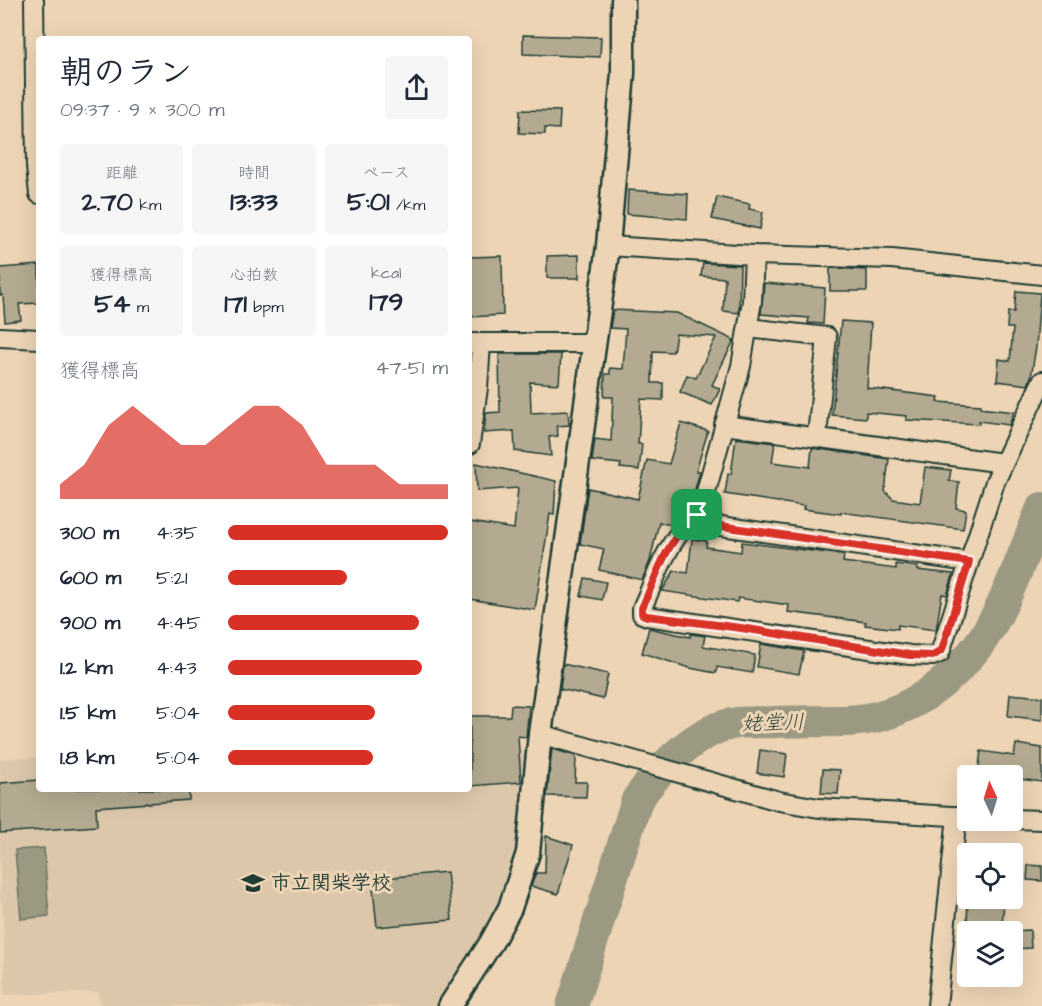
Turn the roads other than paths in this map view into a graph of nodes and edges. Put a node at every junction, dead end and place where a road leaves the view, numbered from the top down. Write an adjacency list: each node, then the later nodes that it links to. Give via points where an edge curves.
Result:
1 (34, 0): 3 (street)
2 (623, 0): 4 (street, via 623,73)
3 (36, 125)
4 (608, 246): 5 (street); 11 (street)
5 (754, 255): 6 (street, via 892,259); 7 (street)
6 (1042, 275)
7 (748, 328): 13 (street); 15 (street, via 827,337)
8 (0, 337): 9 (street)
9 (36, 339)
10 (475, 343): 11 (street); 14 (street, via 478,388)
11 (595, 343): 19 (street)
12 (1042, 381): 16 (street)
13 (724, 425): 15 (street); 17 (street)
14 (472, 430)
15 (816, 436): 16 (street)
16 (1003, 463): 18 (street)
17 (697, 515): 18 (street, via 704,523 714,525); 18 (street, via 677,536 642,614 933,656 942,650)
18 (969, 562)
19 (540, 734): 20 (street, via 768,798 819,808); 24 (street, via 533,824 517,891 494,937)
20 (957, 817)
21 (1023, 819): 22 (street)
22 (1042, 820)
23 (960, 831): 25 (street)
24 (450, 1006)
25 (937, 1006)

